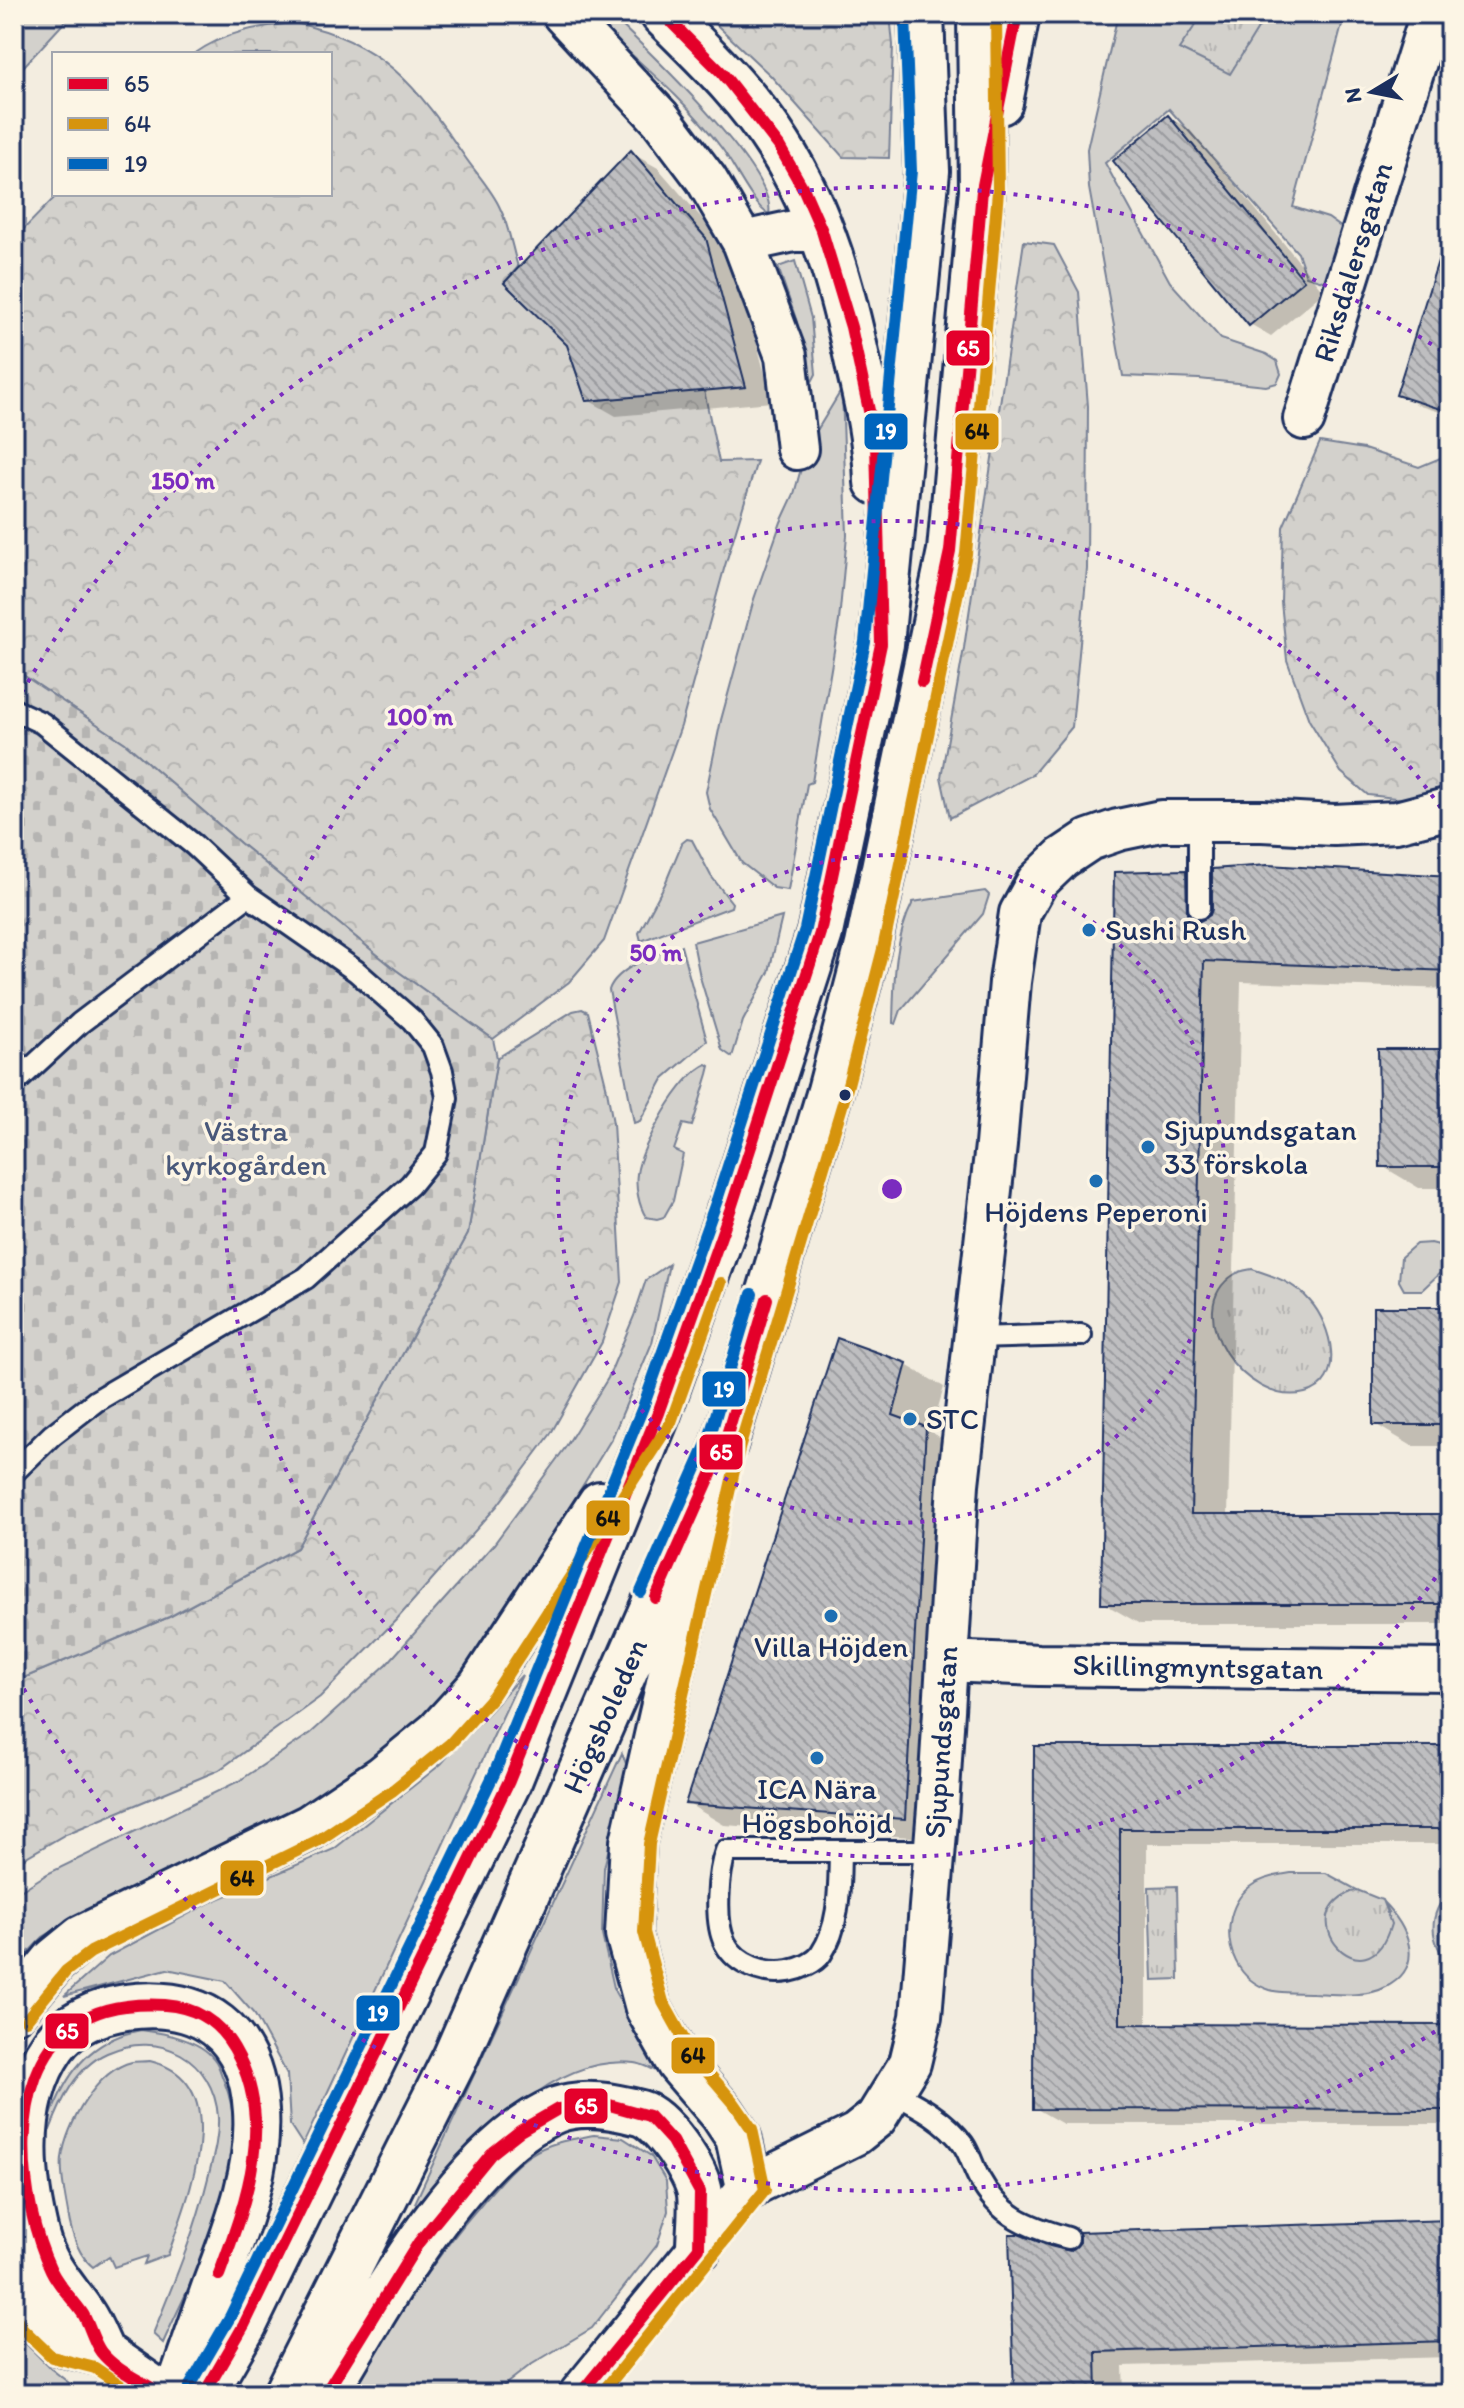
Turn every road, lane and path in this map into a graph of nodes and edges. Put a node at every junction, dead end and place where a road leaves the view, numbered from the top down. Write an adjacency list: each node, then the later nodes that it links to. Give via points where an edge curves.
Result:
1 (563, 14): 9 (street, via 660,118 706,179)
2 (663, 14): 8 (main road, via 722,73 779,146)
3 (921, 14): 12 (main road, Högsboleden, via 927,171)
4 (980, 14): 7 (main road, Högsboleden)
5 (1017, 14): 7 (main road)
6 (1431, 14): 10 (street, Riksdalersgatan)
7 (982, 190): 22 (main road, Högsboleden, via 950,551 868,945)
8 (822, 231): 9 (street); 12 (main road, via 851,327 876,443)
9 (743, 242): 11 (street, via 786,356)
10 (1304, 419)
11 (797, 449)
12 (881, 644): 21 (main road, Högsboleden, via 820,933)
13 (14, 710): 16 (lane, via 42,723 194,845)
14 (1450, 808): 15 (street, Sjupundsgatan, via 1396,822)
15 (1199, 821): 17 (lane); 20 (street, Sjupundsgatan, via 1161,821 1089,840 1037,882 1020,913)
16 (248, 896): 18 (lane, via 80,1023); 23 (lane, via 356,971 433,1046 447,1098 436,1153 410,1185 306,1278 96,1401)
17 (1199, 908)
18 (14, 1084)
19 (1081, 1335): 20 (lane)
20 (974, 1338): 24 (street, Sjupundsgatan)
21 (658, 1413): 28 (main road, via 480,1687 438,1733 310,1827 82,1938 55,1960); 37 (main road, Högsboleden, via 509,1781 251,2311)
22 (724, 1445): 30 (main road, via 633,1842 628,1934 648,2008 679,2063 738,2137); 38 (main road, Högsboleden, via 455,2058)
23 (14, 1472)
24 (947, 1661): 25 (street, Skillingmyntsgatan); 27 (street, Sjupundsgatan)
25 (1450, 1670)
26 (840, 1851): 26 (lane, via 726,1851 719,1917 725,1943 741,1960 776,1973 819,1958 838,1903); 27 (lane)
27 (934, 1851): 29 (street, Sjupundsgatan, via 921,2017 910,2063)
28 (14, 2010)
29 (894, 2093): 30 (street, Sjupundsgatan, via 856,2134); 31 (lane, via 926,2110 964,2145 997,2205 1025,2225)
30 (749, 2187): 32 (street)
31 (1068, 2238)
32 (699, 2248): 39 (main road, via 700,2192 672,2141 649,2116 606,2104 558,2109 501,2146 419,2242); 40 (street)
33 (14, 2283): 34 (main road, via 35,2319 60,2343)
34 (102, 2353): 35 (main road); 36 (main road, via 86,2319 52,2274 38,2241 24,2150 26,2109 39,2071 71,2027 111,2009 173,2005 205,2016 241,2054 254,2089 257,2136 235,2232)
35 (161, 2394)
36 (177, 2394)
37 (204, 2394)
38 (286, 2394)
39 (325, 2394)
40 (580, 2394)

